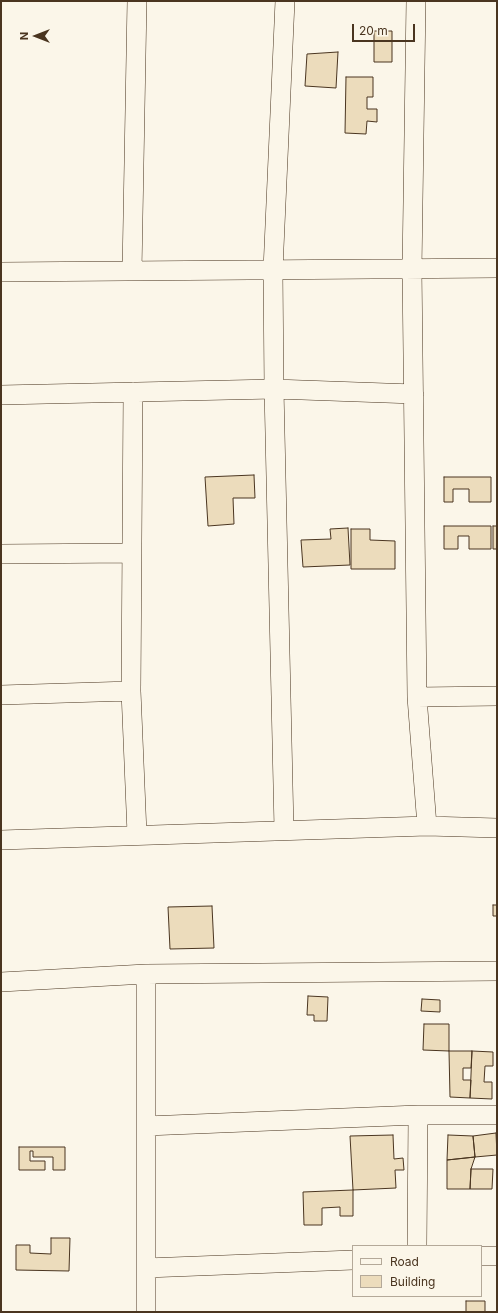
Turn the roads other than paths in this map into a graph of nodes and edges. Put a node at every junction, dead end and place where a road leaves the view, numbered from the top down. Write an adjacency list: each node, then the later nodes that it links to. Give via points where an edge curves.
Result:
1 (138, 1): 7 (street)
2 (285, 1): 6 (street)
3 (416, 1): 5 (street)
4 (497, 268): 5 (street)
5 (412, 269): 6 (street); 12 (street)
6 (273, 270): 7 (street); 9 (street)
7 (132, 271): 8 (street)
8 (1, 272)
9 (274, 389): 10 (street); 12 (street); 21 (street)
10 (133, 392): 11 (street); 13 (street)
11 (1, 394)
12 (414, 394): 18 (street)
13 (132, 553): 14 (street); 15 (street)
14 (1, 554)
15 (131, 692): 16 (street); 22 (street)
16 (1, 695)
17 (497, 696): 18 (street)
18 (417, 697): 19 (street)
19 (427, 826): 20 (street); 21 (street)
20 (497, 828)
21 (284, 829): 22 (street)
22 (136, 834): 23 (street)
23 (1, 840)
24 (497, 972): 25 (street)
25 (146, 974): 26 (street); 29 (street)
26 (1, 982)
27 (418, 1115): 28 (street); 29 (street); 30 (street)
28 (497, 1115)
29 (146, 1126): 34 (street)
30 (417, 1245)
31 (482, 1256): 32 (street)
32 (497, 1256)
33 (352, 1260): 34 (street)
34 (146, 1268): 35 (street)
35 (146, 1312)

